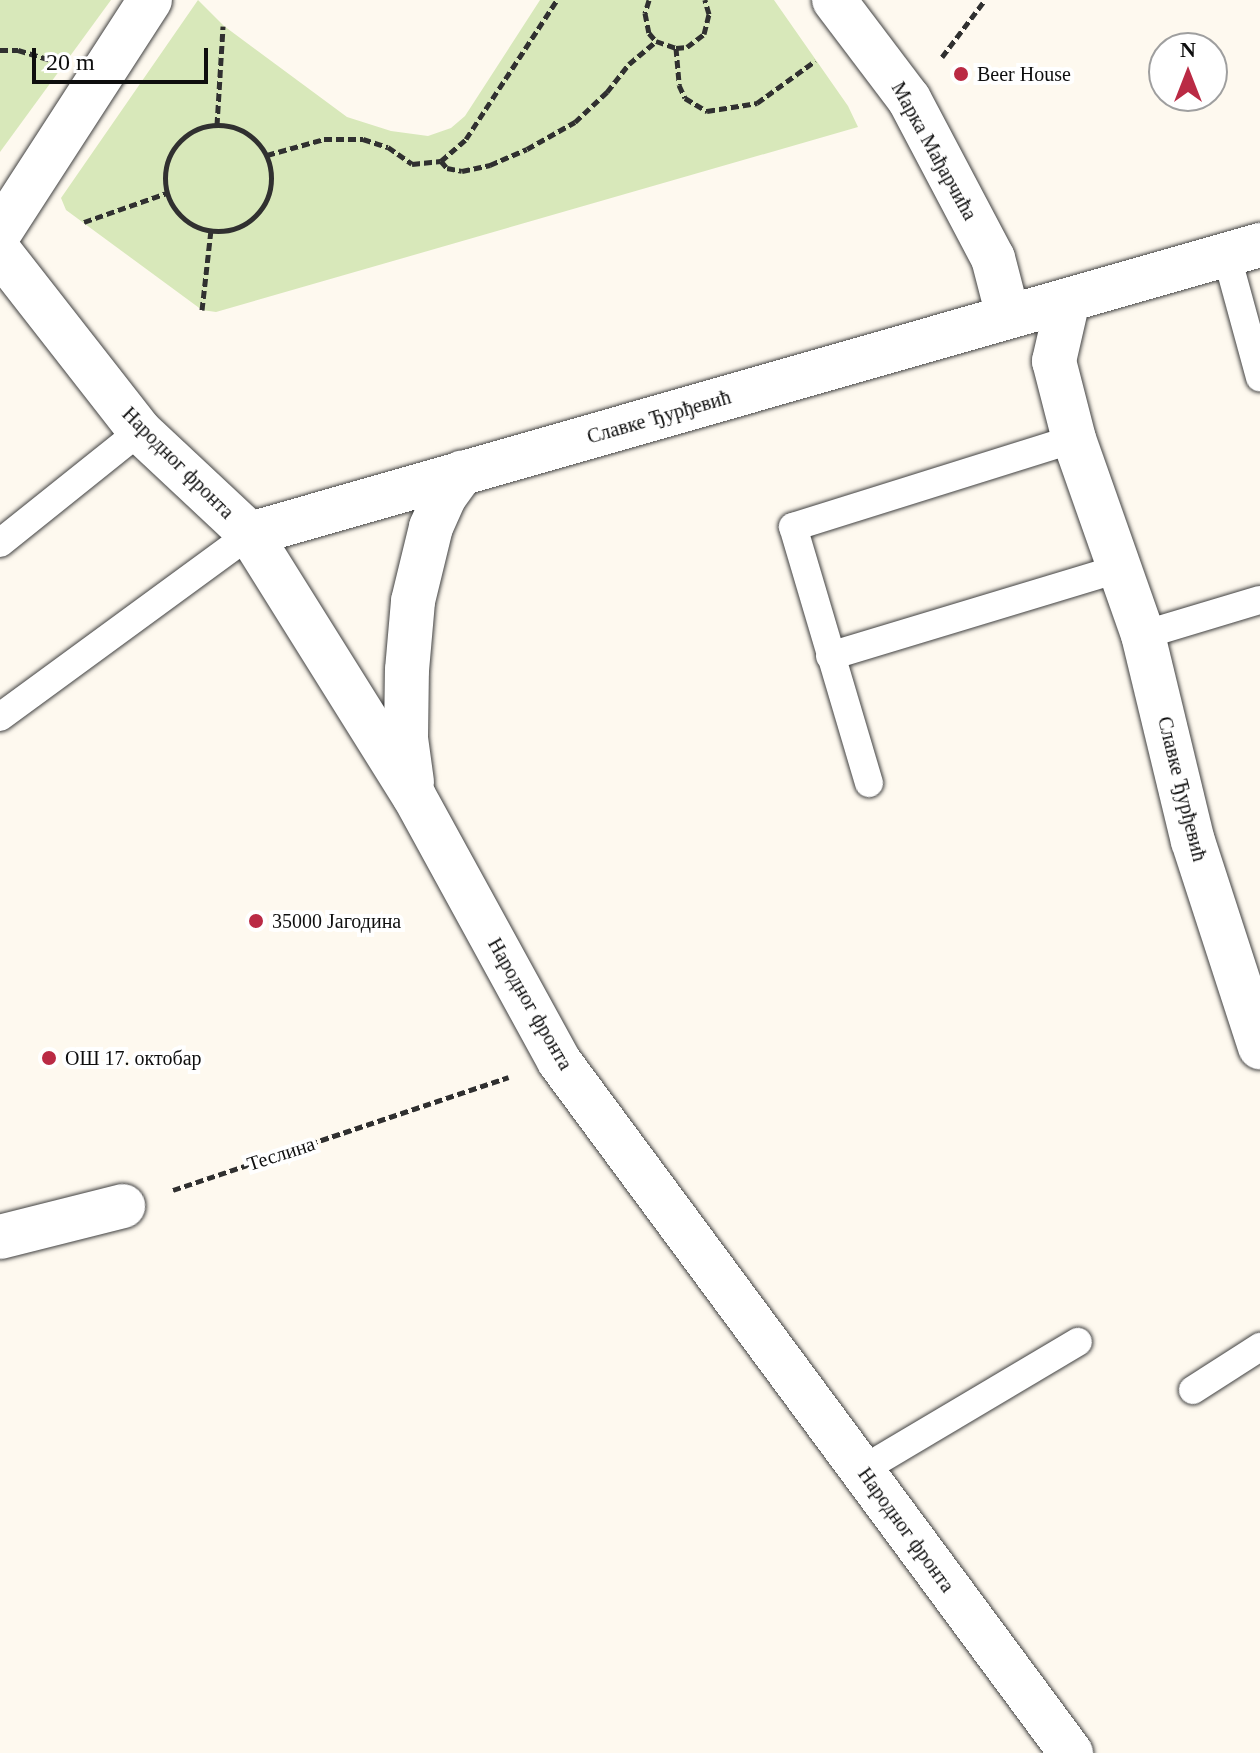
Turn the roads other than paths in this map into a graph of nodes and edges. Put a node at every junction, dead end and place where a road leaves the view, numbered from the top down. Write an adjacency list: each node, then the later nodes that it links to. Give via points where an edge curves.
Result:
1 (150, 0): 3 (street)
2 (834, 0): 7 (street, Марка Мађарчића, via 909,99 993,258)
3 (0, 232)
4 (1243, 249): 6 (street, Славке Ђурђевић); 8 (lane)
5 (0, 252): 9 (street, Народног фронта)
6 (1068, 300): 7 (street, Славке Ђурђевић); 10 (street, Славке Ђурђевић, via 1054,361)
7 (1008, 316): 11 (street, Славке Ђурђевић)
8 (1260, 377)
9 (140, 431): 12 (street, Народног фронта); 13 (lane)
10 (1074, 439): 14 (street, Славке Ђурђевић); 17 (lane, via 793,527)
11 (462, 473): 12 (street, Славке Ђурђевић); 20 (street, via 431,527 413,601 406,738)
12 (250, 534): 18 (lane); 20 (street, Народног фронта)
13 (0, 543)
14 (1119, 569): 16 (street, Славке Ђурђевић); 17 (lane)
15 (1260, 600): 16 (lane)
16 (1143, 635): 21 (street, Славке Ђурђевић, via 1193,841)
17 (830, 656): 19 (lane)
18 (0, 717)
19 (869, 783)
20 (414, 796): 27 (street, Народног фронта, via 559,1061)
21 (1260, 1047)
22 (123, 1206): 23 (street)
23 (0, 1237)
24 (1078, 1342): 27 (lane)
25 (1260, 1347): 26 (lane)
26 (1193, 1390)
27 (862, 1470): 28 (street, Народног фронта)
28 (1071, 1753)

